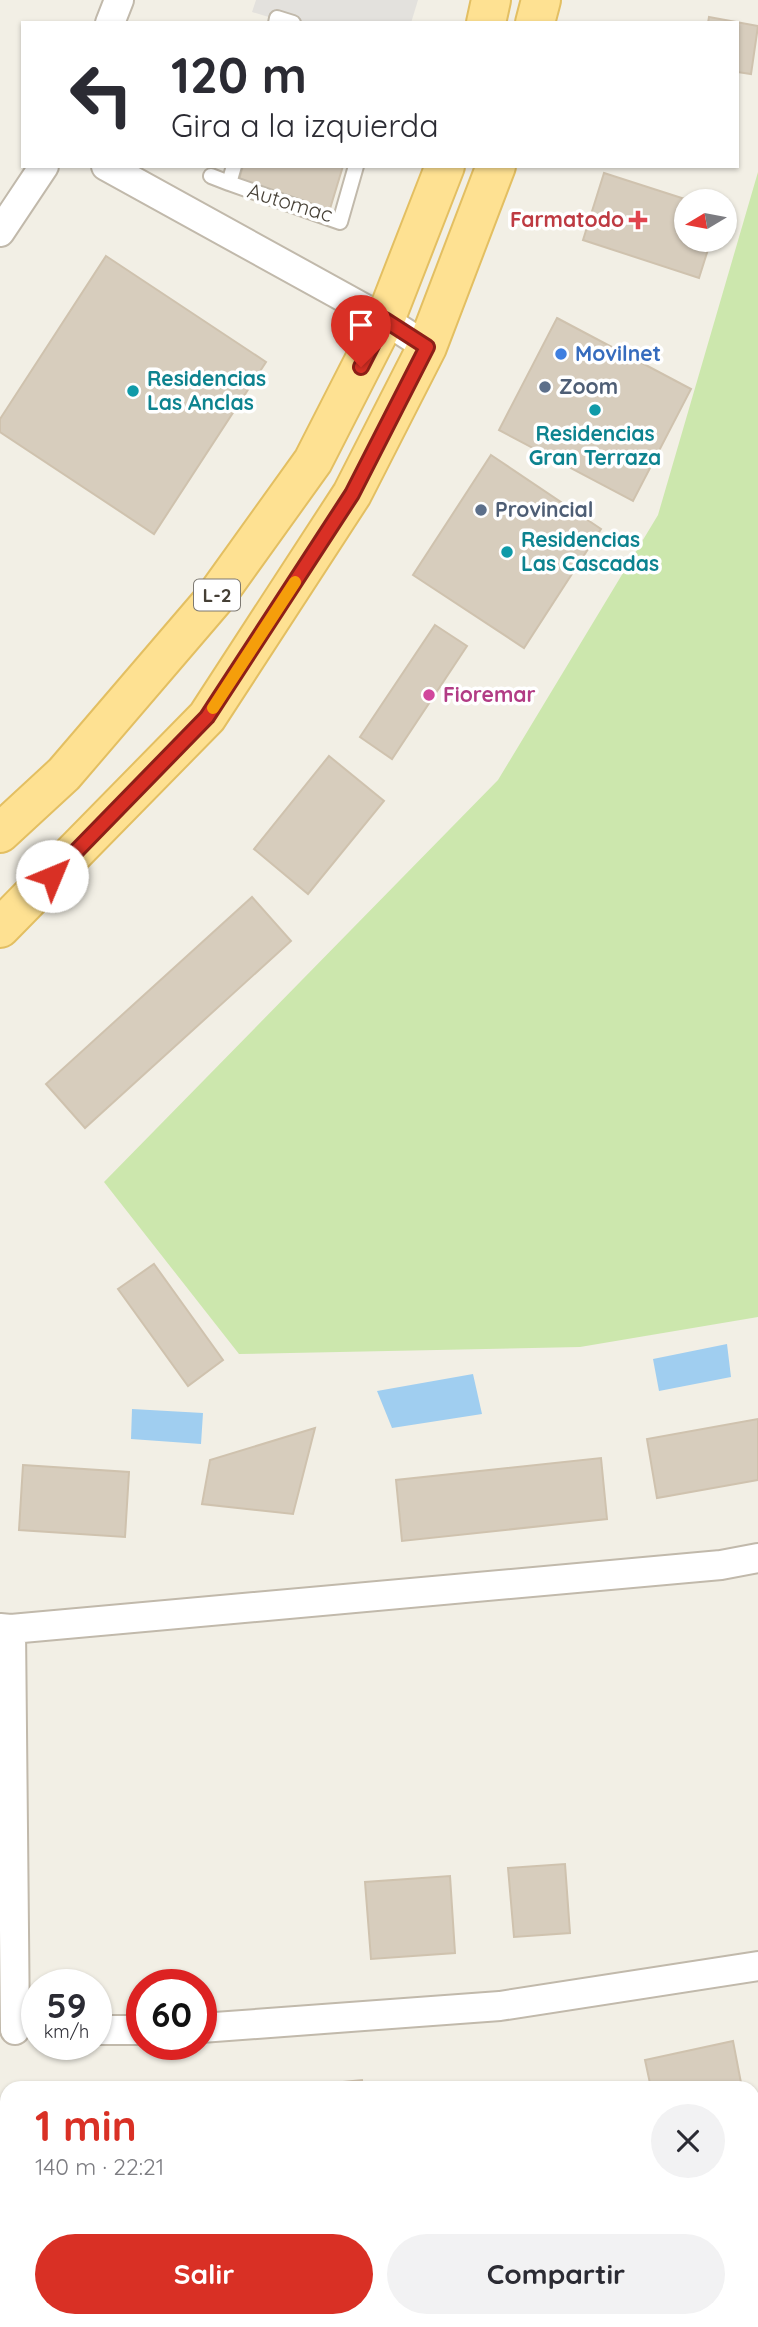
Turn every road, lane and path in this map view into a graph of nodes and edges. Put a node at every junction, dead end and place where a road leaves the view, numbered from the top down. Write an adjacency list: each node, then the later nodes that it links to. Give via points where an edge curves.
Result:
1 (119, 0): 4 (street)
2 (491, 0): 5 (main road)
3 (541, 0): 6 (main road)
4 (111, 21)
5 (486, 21)
6 (536, 21)
7 (43, 168): 15 (street)
8 (110, 168): 16 (street)
9 (233, 168): 14 (lane, Automac)
10 (355, 168): 14 (lane, Automac, via 340,222)
11 (444, 168): 16 (main road, L-2)
12 (495, 168): 17 (main road, L-2)
13 (211, 176): 14 (lane, Automac)
14 (229, 183)
15 (0, 232)
16 (385, 320): 17 (street); 18 (main road, L-2, via 313,461 214,599 64,774)
17 (427, 347): 19 (main road, L-2, via 352,494 207,717)
18 (0, 833)
19 (0, 928)
20 (758, 1558): 21 (street)
21 (6, 1628): 24 (street)
22 (758, 1966): 23 (street, via 500,2006)
23 (217, 2027)
24 (17, 2030)

